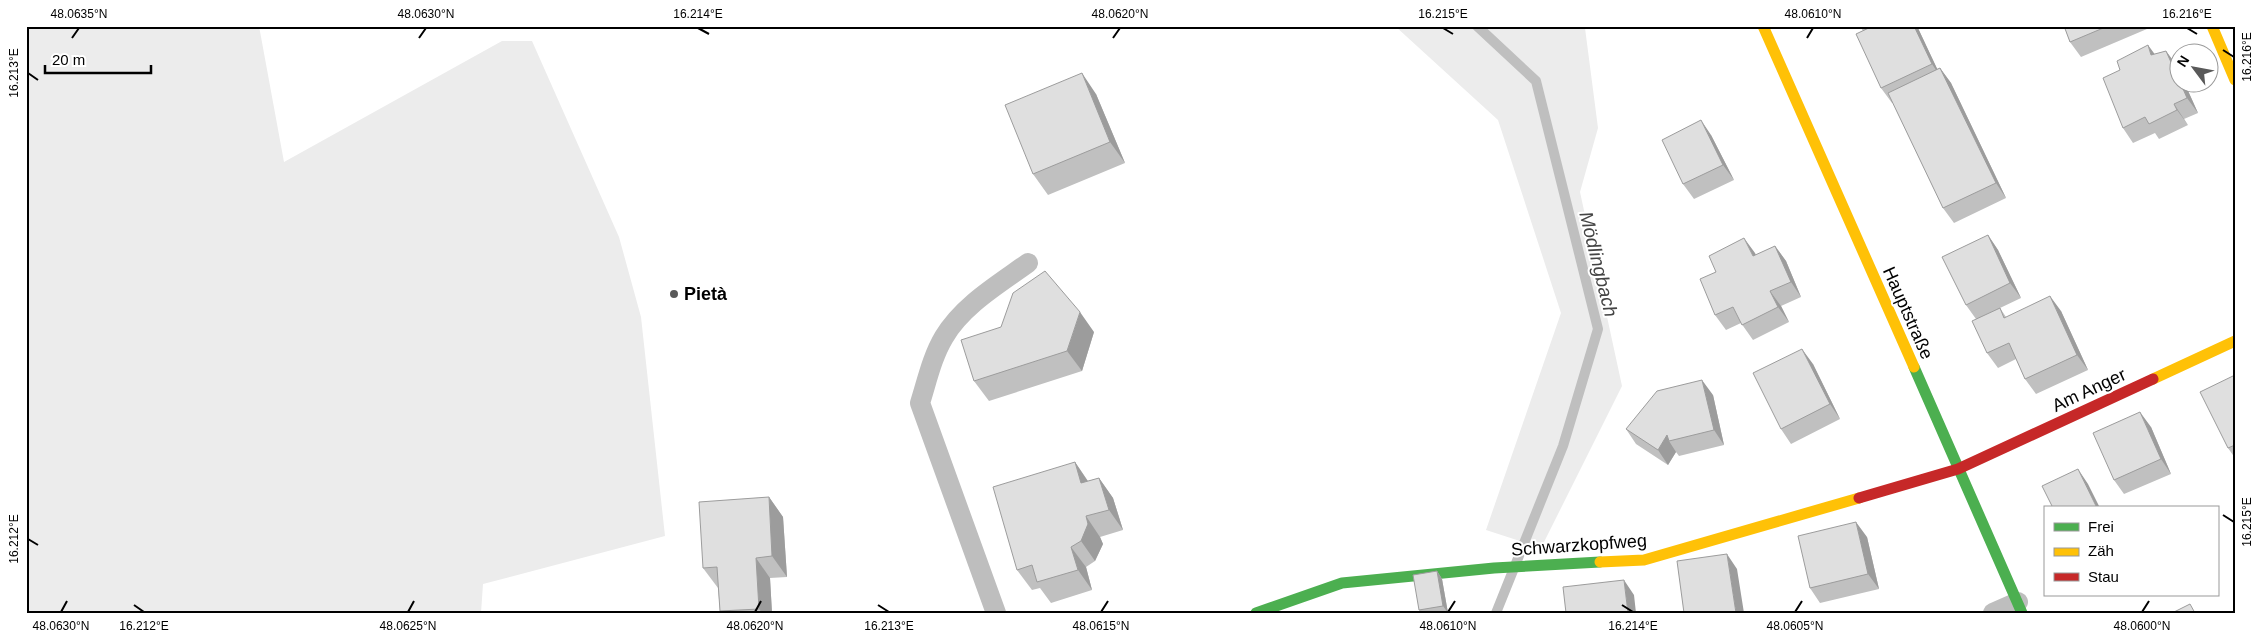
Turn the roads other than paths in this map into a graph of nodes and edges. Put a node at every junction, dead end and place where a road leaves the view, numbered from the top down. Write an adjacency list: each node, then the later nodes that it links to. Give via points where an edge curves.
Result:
1 (1763, 26): 6 (street, Hauptstraße)
2 (2212, 26): 3 (street)
3 (2235, 80)
4 (1028, 263): 8 (lane, via 973,303 944,336 920,403)
5 (2235, 341): 6 (street, Am Anger)
6 (1958, 469): 7 (street, Hauptstraße); 9 (street, Schwarzkopfweg, via 1644,560 1494,568 1342,582)
7 (2020, 607): 10 (lane)
8 (996, 613)
9 (1256, 613)
10 (1994, 613)

